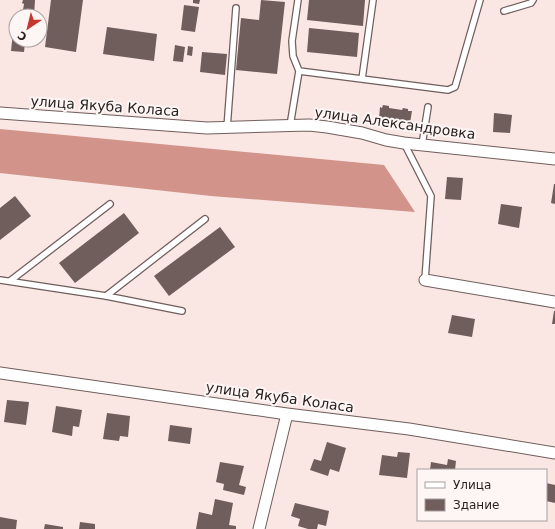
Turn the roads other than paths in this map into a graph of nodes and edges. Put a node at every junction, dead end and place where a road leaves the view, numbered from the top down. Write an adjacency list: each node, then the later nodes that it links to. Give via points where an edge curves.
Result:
1 (298, 0): 7 (lane, via 292,41 293,56)
2 (372, 0): 8 (lane)
3 (480, 0): 8 (lane, via 454,88 448,90)
4 (533, 0): 6 (lane, via 531,3)
5 (236, 8): 13 (lane)
6 (504, 11)
7 (299, 71): 8 (lane); 11 (lane)
8 (362, 79)
9 (428, 107): 15 (lane)
10 (0, 113): 12 (street, улица Якуба Коласа)
11 (290, 126): 13 (street, улица Александровка); 14 (street, улица Александровка, via 344,129)
12 (207, 128): 13 (street, улица Александровка)
13 (227, 128)
14 (404, 143): 15 (street, улица Александровка); 20 (lane, via 431,196)
15 (422, 145): 16 (street, улица Александровка)
16 (555, 159)
17 (110, 204): 21 (lane)
18 (205, 219): 22 (lane)
19 (0, 280): 21 (lane)
20 (425, 280): 23 (street)
21 (10, 281): 22 (lane)
22 (106, 296): 24 (lane)
23 (555, 302)
24 (182, 311)
25 (0, 373): 26 (street, улица Якуба Коласа)
26 (286, 414): 27 (street, улица Якуба Коласа, via 409,429); 28 (street)
27 (555, 453)
28 (260, 529)

